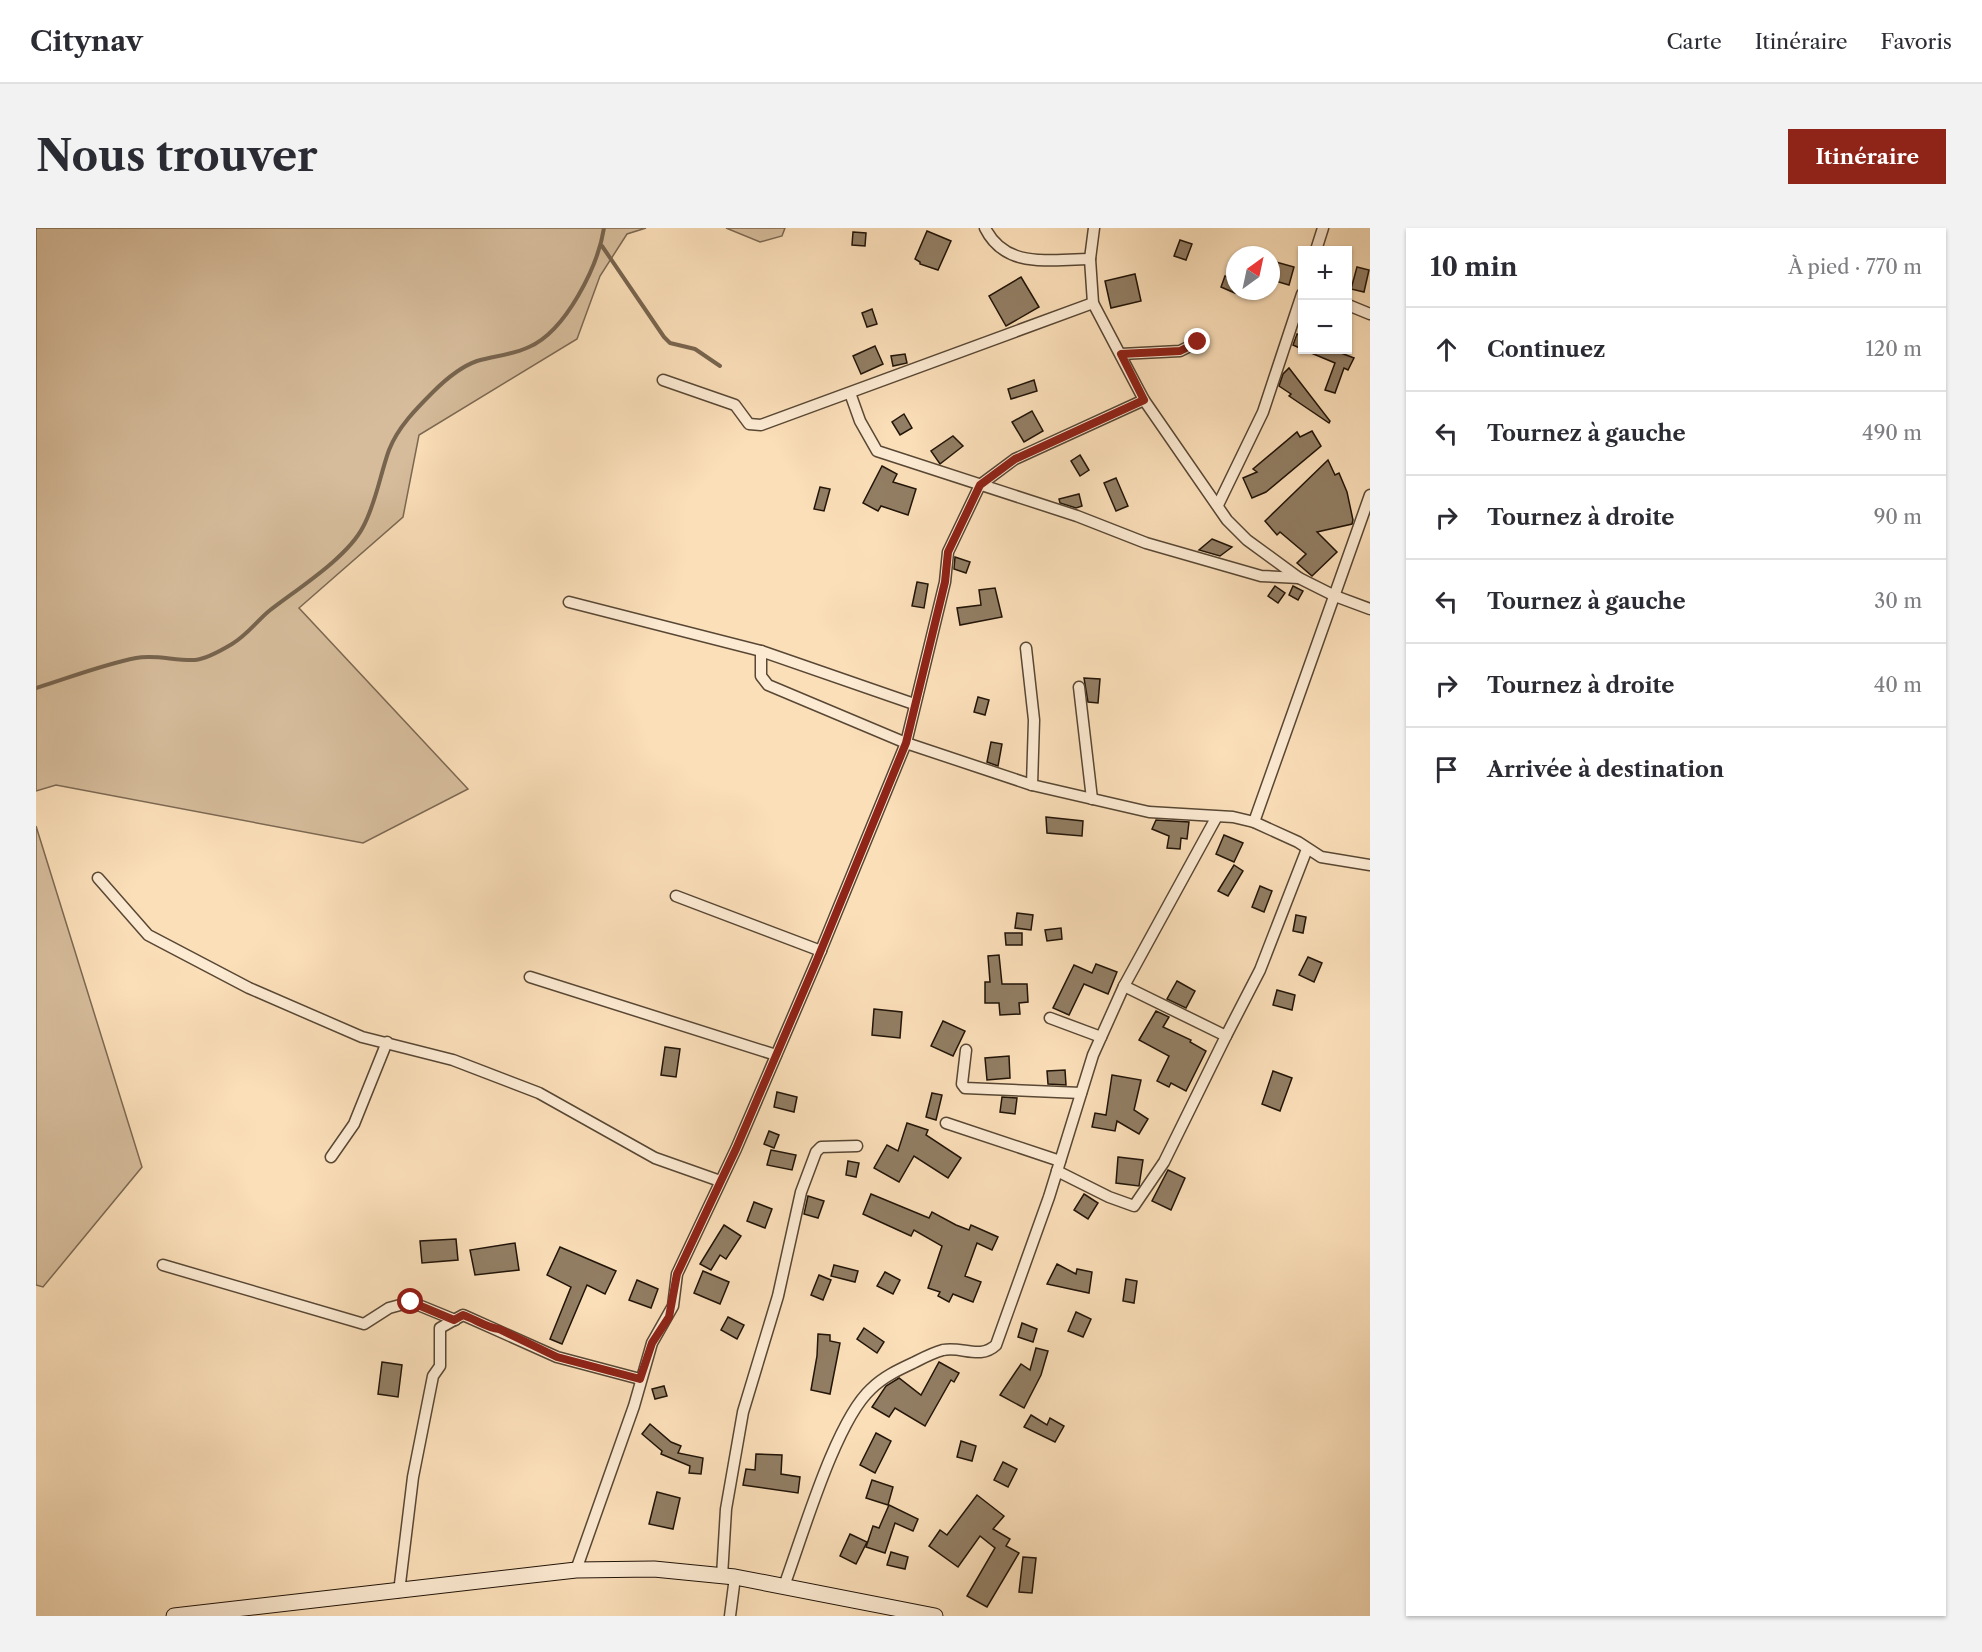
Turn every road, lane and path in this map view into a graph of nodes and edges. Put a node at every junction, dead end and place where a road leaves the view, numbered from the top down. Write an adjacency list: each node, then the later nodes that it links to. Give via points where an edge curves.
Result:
1 (985, 228): 5 (street, via 997,246 1016,259)
2 (1094, 228): 5 (street)
3 (1323, 228): 4 (street)
4 (1317, 246)
5 (1090, 259): 7 (street)
6 (1300, 300): 17 (street, via 1263,412)
7 (1093, 303): 11 (street); 13 (street)
8 (1352, 307): 9 (street)
9 (1370, 314)
10 (1198, 342): 11 (street, via 1180,351)
11 (1121, 354): 14 (street)
12 (663, 380): 13 (street, via 735,405 754,425)
13 (850, 393): 15 (street, via 877,451)
14 (1144, 400): 15 (street, via 1015,459); 17 (street)
15 (980, 485): 18 (street, via 1146,543 1261,576); 25 (street, via 948,552 945,582)
16 (1370, 495): 19 (street)
17 (1218, 505): 18 (street, via 1246,540)
18 (1299, 578): 19 (street)
19 (1335, 596): 21 (street); 30 (street)
20 (569, 602): 23 (street)
21 (1370, 609)
22 (1026, 648): 27 (street, via 1034,720)
23 (761, 651): 25 (street); 26 (street, via 761,676 768,685)
24 (1079, 687): 28 (street)
25 (914, 704): 26 (street)
26 (906, 743): 27 (street); 35 (street)
27 (1032, 785): 28 (street)
28 (1092, 799): 29 (street, via 1149,812)
29 (1216, 818): 30 (street); 37 (street)
30 (1254, 822): 31 (street)
31 (1307, 849): 32 (street, via 1321,857); 39 (street, via 1260,970)
32 (1370, 865)
33 (98, 878): 41 (street, via 148,935 249,988 362,1037)
34 (676, 896): 35 (street)
35 (821, 951): 43 (street)
36 (530, 977): 43 (street)
37 (1124, 986): 39 (street); 40 (street)
38 (1050, 1018): 40 (street)
39 (1226, 1036): 48 (street, via 1164,1162 1134,1206 1109,1197)
40 (1101, 1037): 44 (street)
41 (387, 1042): 47 (street, via 354,1124); 49 (street, via 453,1060 539,1093 655,1158)
42 (966, 1050): 44 (street, via 962,1084 965,1089)
43 (776, 1055): 49 (street)
44 (1081, 1093): 48 (street)
45 (946, 1123): 48 (street)
46 (856, 1146): 54 (street, via 821,1147 801,1192 778,1296 744,1412 726,1509)
47 (331, 1157)
48 (1059, 1166): 55 (street, via 996,1345 982,1353 945,1350 931,1354 890,1374 870,1390 858,1404 834,1451)
49 (720, 1181): 52 (street, via 674,1282 669,1317 652,1343)
50 (163, 1265): 51 (street, via 364,1324 389,1308 411,1302)
51 (454, 1320): 52 (street, via 463,1315 557,1357); 56 (street, via 440,1328 440,1366 433,1376 413,1477)
52 (640, 1379): 53 (street)
53 (576, 1570): 54 (main road, via 654,1569); 56 (main road)
54 (729, 1576): 55 (main road); 58 (street)
55 (784, 1586): 59 (main road)
56 (399, 1592): 57 (main road)
57 (174, 1616)
58 (730, 1616)
59 (935, 1616)

